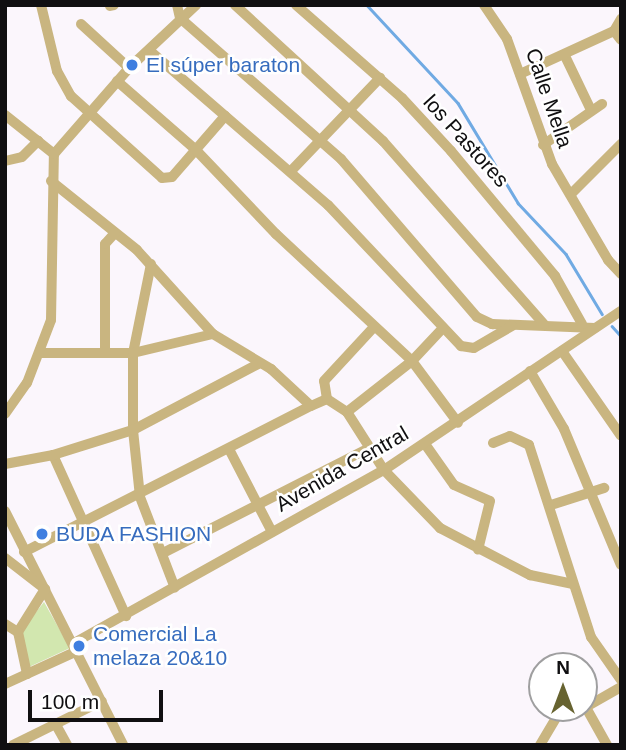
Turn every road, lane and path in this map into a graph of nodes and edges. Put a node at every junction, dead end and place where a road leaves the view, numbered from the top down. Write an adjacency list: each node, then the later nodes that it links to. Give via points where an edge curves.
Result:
1 (41, 5): 21 (street, via 57,71)
2 (177, 5): 7 (street)
3 (196, 5): 7 (street)
4 (236, 5): 18 (street)
5 (296, 5): 15 (street, los Pastores)
6 (485, 5): 14 (street, Calle Mella, via 508,39)
7 (180, 19): 11 (street); 23 (street)
8 (621, 19): 10 (street)
9 (81, 24): 13 (street)
10 (617, 36): 12 (street)
11 (149, 50): 13 (street); 22 (street)
12 (565, 56): 14 (street); 19 (street)
13 (129, 68): 16 (street)
14 (520, 74): 26 (street, Calle Mella)
15 (380, 78): 18 (street); 38 (street, los Pastores, via 522,232 555,276)
16 (117, 81): 21 (street); 27 (street)
17 (602, 104): 19 (street)
18 (349, 108): 23 (street); 37 (street)
19 (591, 110): 26 (street)
20 (5, 115): 24 (street)
21 (88, 115): 27 (street, via 162,178 172,177); 28 (street)
22 (225, 116): 27 (street); 30 (street)
23 (321, 140): 30 (street); 39 (street, via 477,317)
24 (38, 141): 28 (street); 29 (street, via 22,157)
25 (621, 144): 32 (street)
26 (543, 145): 32 (street, Calle Mella)
27 (195, 149): 40 (street)
28 (54, 154): 31 (street)
29 (5, 161)
30 (291, 171): 42 (street)
31 (51, 181): 33 (street); 47 (street, via 51,320)
32 (571, 194): 35 (street, Calle Mella, via 608,260)
33 (115, 233): 34 (street); 45 (street, via 105,244)
34 (151, 264): 43 (street); 46 (street)
35 (621, 273)
36 (620, 311): 41 (street, Avenida Central)
37 (544, 324): 38 (street); 39 (street)
38 (582, 324): 41 (street)
39 (512, 326): 42 (street, via 468,348)
40 (374, 327): 48 (street); 51 (street, via 324,381)
41 (595, 328): 44 (street, Avenida Central)
42 (442, 329): 48 (street)
43 (213, 334): 46 (street); 49 (street)
44 (562, 351): 50 (street, Avenida Central); 57 (street)
45 (106, 352): 46 (street); 47 (street)
46 (133, 352): 56 (street)
47 (41, 353): 54 (street)
48 (412, 361): 53 (street); 55 (street)
49 (258, 364): 52 (street, via 271,369); 56 (street)
50 (530, 371): 55 (street, Avenida Central); 66 (street)
51 (327, 398): 52 (street); 53 (street)
52 (312, 405): 61 (street)
53 (347, 412): 60 (street)
54 (6, 413)
55 (458, 423): 59 (street, Avenida Central)
56 (133, 430): 62 (street); 67 (street)
57 (621, 436)
58 (493, 443): 69 (street, via 510,436 525,441)
59 (425, 444): 64 (street, Avenida Central); 73 (street, via 454,485 490,501)
60 (369, 448): 64 (street); 68 (street)
61 (230, 451): 67 (street); 68 (street)
62 (54, 455): 63 (street); 71 (street)
63 (5, 464)
64 (384, 470): 72 (street, Avenida Central); 73 (street, via 440,528)
65 (604, 488): 66 (street)
66 (593, 493): 69 (street); 77 (street)
67 (139, 497): 71 (street); 75 (street)
68 (256, 505): 72 (street); 75 (street)
69 (551, 505): 78 (street)
70 (5, 511): 74 (street)
71 (82, 524): 74 (street); 81 (street)
72 (272, 532): 80 (street, Avenida Central)
73 (478, 550): 78 (street, via 530,575)
74 (24, 552): 79 (street)
75 (163, 553): 80 (street)
76 (5, 558): 79 (street)
77 (621, 565)
78 (573, 584): 86 (street, via 600,655)
79 (45, 589): 83 (street); 84 (street)
80 (175, 589): 81 (street, Avenida Central)
81 (126, 616): 84 (street, Avenida Central)
82 (5, 624): 83 (street)
83 (18, 632): 85 (street)
84 (76, 647): 85 (street, Avenida Central); 90 (street)
85 (27, 674): 87 (street, Avenida Central)
86 (621, 680)
87 (5, 684)
88 (621, 687): 89 (street)
89 (598, 699)
90 (102, 701): 93 (street); 97 (street)
91 (554, 722): 94 (street)
92 (594, 722): 100 (street)
93 (55, 723): 95 (street); 96 (street)
94 (547, 734): 98 (street); 99 (street)
95 (13, 745)
96 (67, 745)
97 (123, 745)
98 (540, 745)
99 (553, 745)
100 (607, 745)

